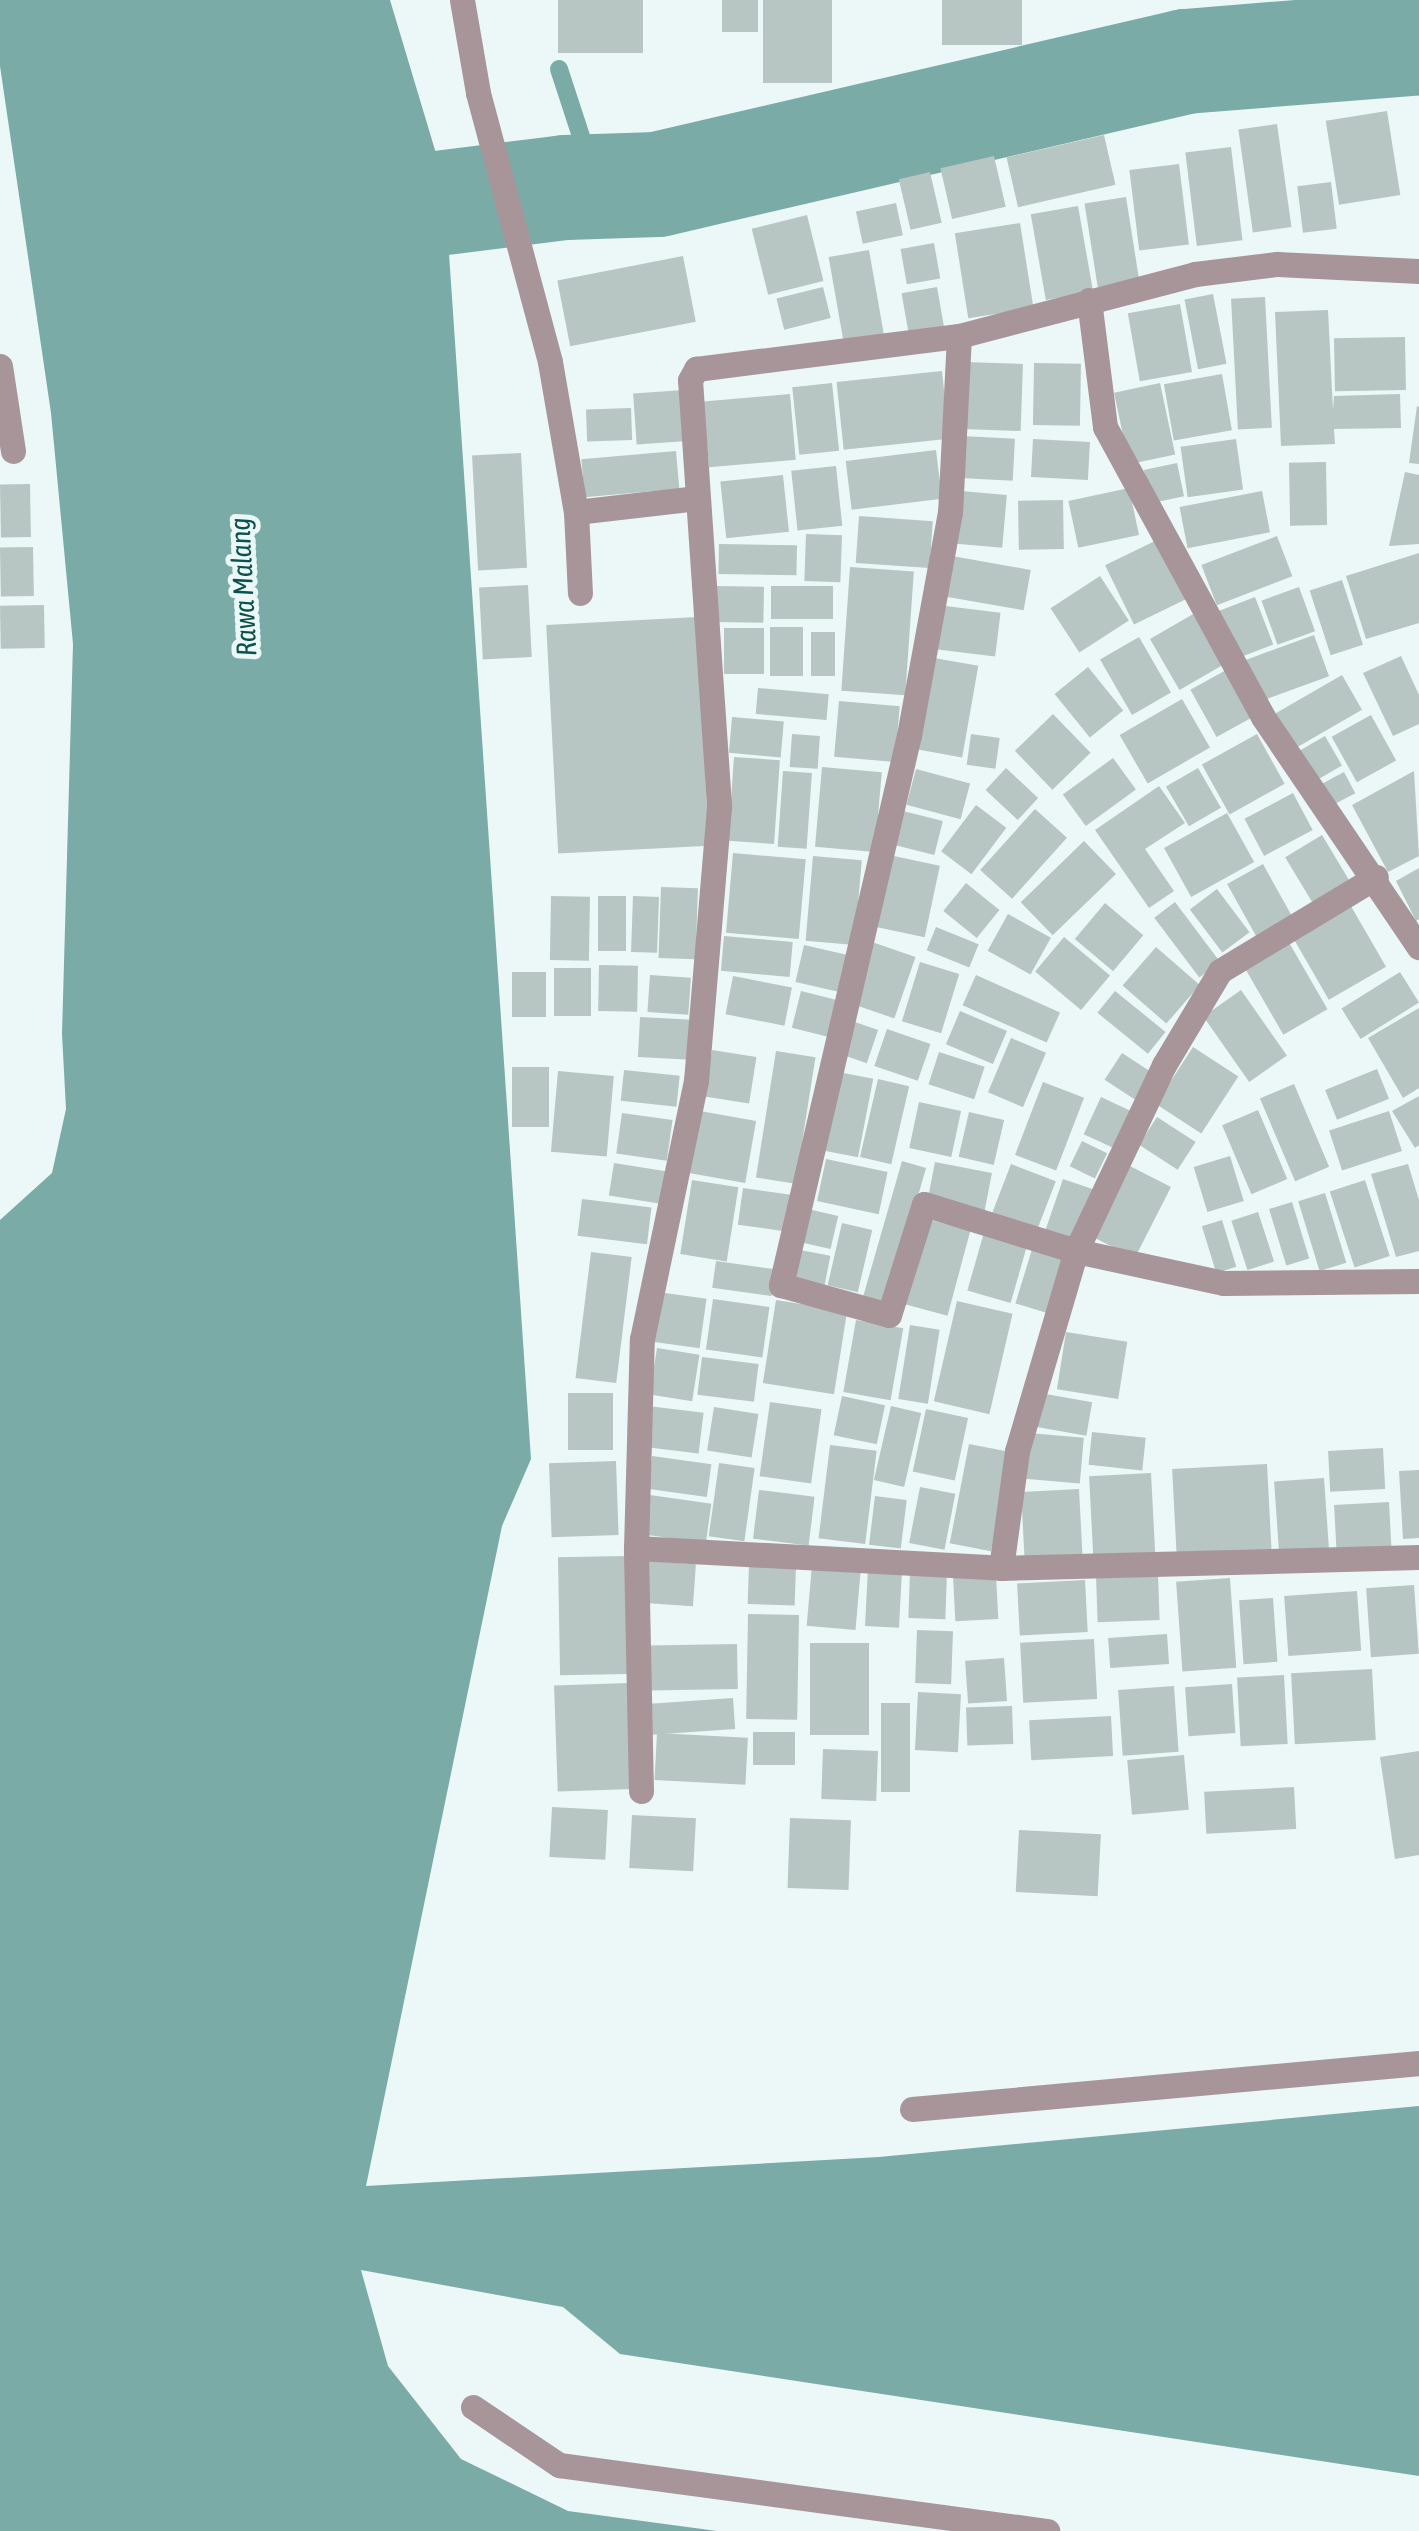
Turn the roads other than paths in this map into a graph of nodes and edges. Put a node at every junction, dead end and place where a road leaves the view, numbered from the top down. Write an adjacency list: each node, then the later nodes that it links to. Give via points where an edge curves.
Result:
1 (462, 0): 8 (street, via 478,93 550,362)
2 (1419, 271): 3 (street, via 1277,264 1195,274)
3 (1090, 300): 4 (street); 10 (street, via 1105,427 1263,717)
4 (959, 336): 7 (street, via 696,369 690,380); 12 (street, via 950,512 910,736 779,1282 889,1315 924,1204)
5 (0, 366): 6 (street)
6 (13, 451)
7 (697, 498): 8 (street); 14 (street, via 719,817 696,1081 644,1320)
8 (576, 512): 9 (street)
9 (580, 593)
10 (1376, 877): 11 (street); 12 (street, via 1220,971 1164,1065)
11 (1419, 946)
12 (1076, 1251): 13 (street, via 1224,1283); 16 (street, via 1017,1452)
13 (1419, 1282)
14 (636, 1548): 16 (street); 17 (street)
15 (1419, 1557): 16 (street)
16 (1001, 1568)
17 (641, 1791)
18 (1419, 2063): 19 (street)
19 (912, 2109)
20 (473, 2407): 21 (street, via 559,2466)
21 (1048, 2531)

